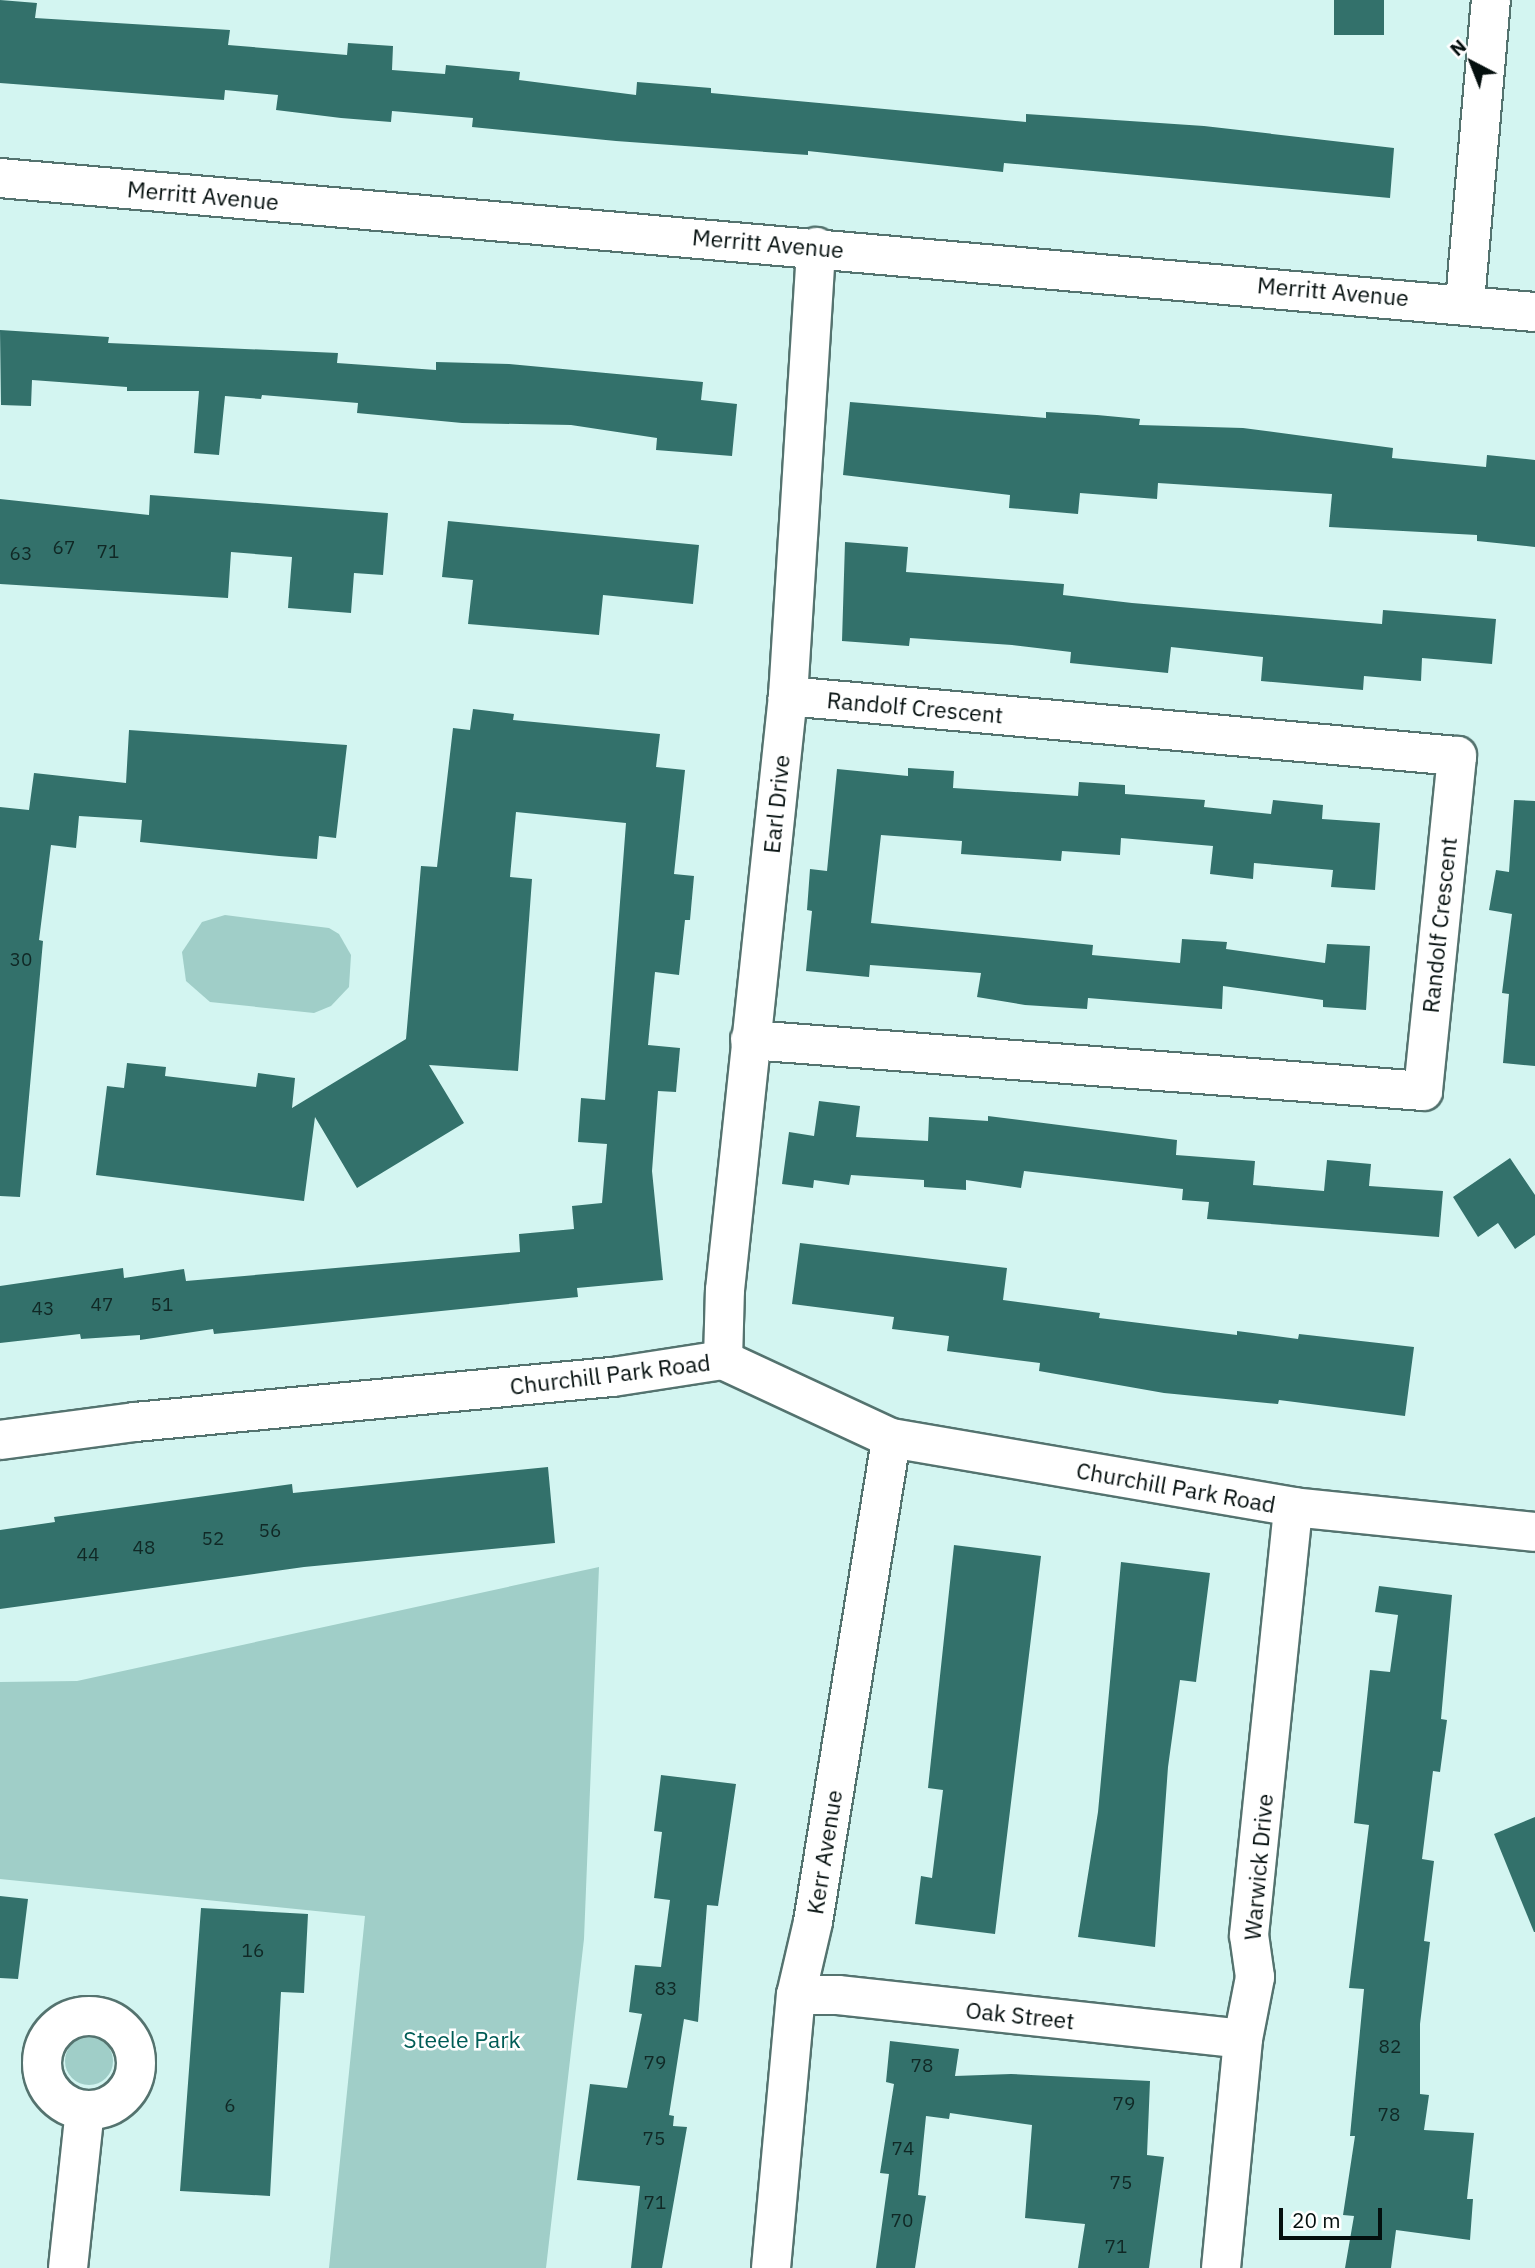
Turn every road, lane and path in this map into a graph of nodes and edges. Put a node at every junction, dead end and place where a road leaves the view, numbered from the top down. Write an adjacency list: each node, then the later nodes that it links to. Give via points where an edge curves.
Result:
1 (1491, 0): 4 (street)
2 (0, 178): 3 (street, Merritt Avenue)
3 (816, 247): 4 (street, Merritt Avenue); 6 (street, Earl Drive)
4 (1465, 302): 5 (street, Merritt Avenue)
5 (1535, 312)
6 (789, 696): 7 (street, Earl Drive); 7 (street, Randolf Crescent, via 1457,756 1423,1091)
7 (750, 1040): 8 (street, Earl Drive, via 725,1290)
8 (723, 1360): 9 (street, Churchill Park Road); 10 (street, Churchill Park Road, via 613,1377 135,1422)
9 (891, 1438): 11 (street, Churchill Park Road); 13 (street, Kerr Avenue, via 813,1922)
10 (0, 1440)
11 (1293, 1507): 12 (street, Churchill Park Road); 14 (street, Warwick Drive, via 1249,1935 1255,1977)
12 (1535, 1532)
13 (796, 1995): 14 (street, Oak Street, via 838,1995); 17 (street, Kerr Avenue)
14 (1243, 2039): 18 (street, Warwick Drive)
15 (85, 2110): 16 (street)
16 (68, 2268)
17 (771, 2268)
18 (1221, 2268)

